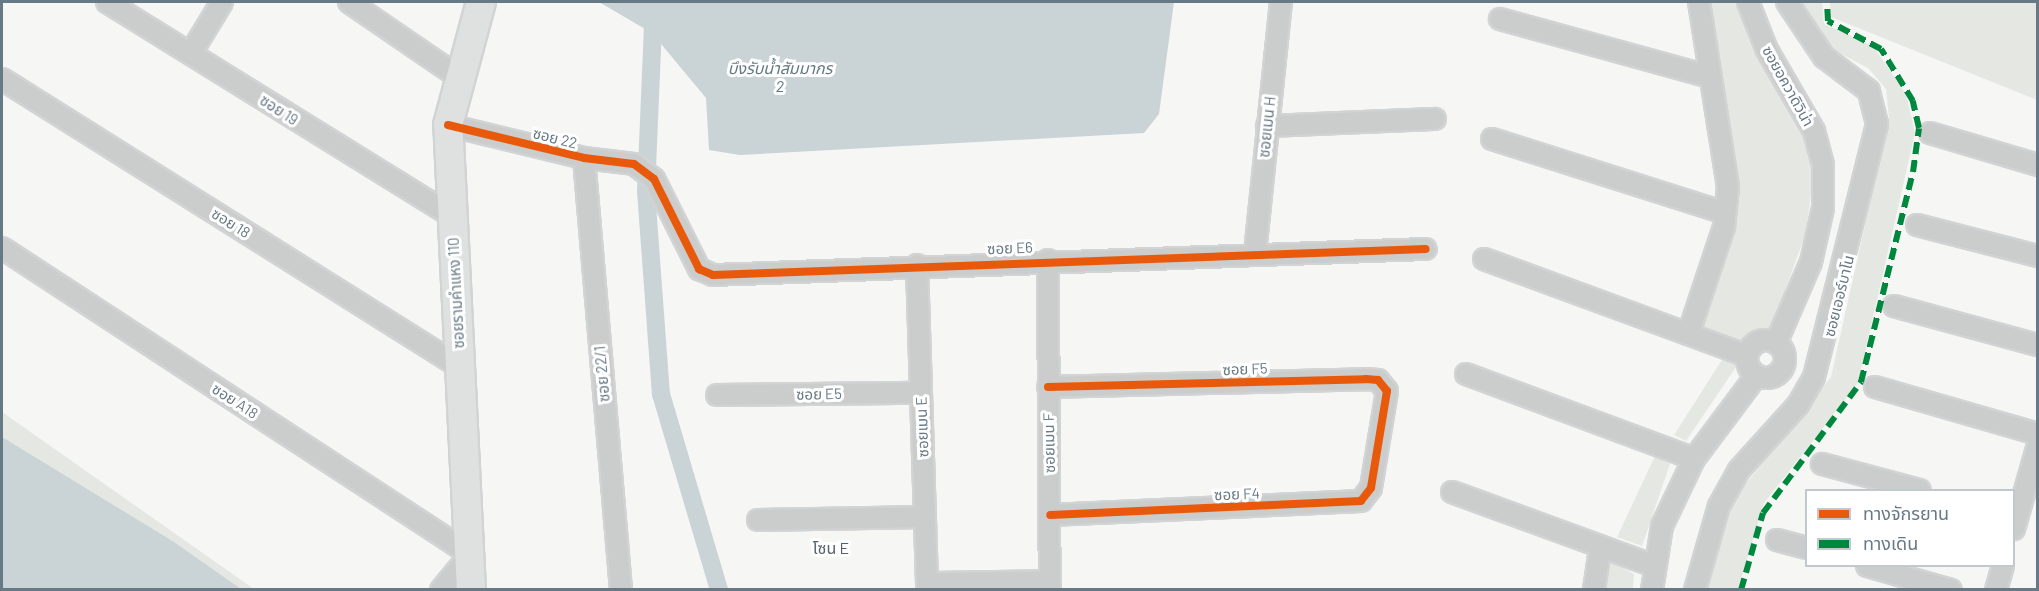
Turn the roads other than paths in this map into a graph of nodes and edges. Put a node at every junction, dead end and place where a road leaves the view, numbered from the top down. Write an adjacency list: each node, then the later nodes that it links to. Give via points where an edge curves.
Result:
1 (107, 2): 10 (street, ซอย 19)
2 (222, 2): 10 (street)
3 (349, 2): 12 (street)
4 (481, 2): 12 (street, ซอยรามคำแหง 110)
5 (1281, 2): 16 (street, ซอยเมน H)
6 (1699, 2): 11 (street)
7 (1748, 2): 34 (street, ซอยอควาดิวิน่า, via 1767,50 1814,131 1823,165 1823,208 1811,262)
8 (1787, 2): 69 (street, ซอยเออร์บาโน, via 1824,57 1869,91 1877,124 1814,377 1798,405 1739,470 1719,506)
9 (1500, 19): 11 (street)
10 (191, 53): 23 (street, ซอย 19, via 415,198)
11 (1707, 76): 22 (street, via 1726,152)
12 (460, 78): 15 (street, ซอยรามคำแหง 110)
13 (2, 79): 37 (street, ซอย 18)
14 (1435, 119): 16 (street)
15 (448, 125): 19 (street, ซอย 22); 23 (street, ซอยรามคำแหง 110)
16 (1267, 126): 27 (street, ซอยเมน H)
17 (1930, 133): 20 (street)
18 (1492, 139): 22 (street)
19 (584, 158): 21 (street, ซอย 22, via 635,165); 66 (street, ซอย 22/1)
20 (2037, 165)
21 (654, 179): 31 (street, ซอย E6, via 680,241 699,269 713,275)
22 (1725, 213): 33 (street)
23 (452, 216): 37 (street, ซอยรามคำแหง 110)
24 (1917, 225): 28 (street)
25 (2, 248): 58 (street, ซอย A18)
26 (1426, 249): 27 (street, ซอย E6)
27 (1254, 253): 30 (street, ซอย E6)
28 (2037, 256)
29 (1484, 259): 33 (street)
30 (1048, 260): 31 (street, ซอย E6); 40 (street, ซอยเมน F)
31 (917, 265): 42 (street, ซอยเมน E)
32 (1894, 306): 35 (street)
33 (1689, 332): 36 (street)
34 (1776, 343): 36 (street, via 1758,342); 39 (street, via 1786,360 1781,372 1769,379)
35 (2037, 345)
36 (1747, 356): 39 (street)
37 (460, 368): 58 (street, ซอยรามคำแหง 110)
38 (1466, 374): 47 (street)
39 (1756, 376): 47 (street)
40 (1048, 387): 45 (street, ซอย F5, via 1378,380 1386,391); 51 (street, ซอยเมน F)
41 (1875, 387): 44 (street)
42 (921, 393): 43 (street, ซอย E5); 52 (street, ซอยเมน E)
43 (717, 395)
44 (2037, 434)
45 (1379, 440): 51 (street, ซอย F4, via 1371,488 1361,501 1349,504)
46 (2037, 445): 54 (street)
47 (1694, 459): 59 (street, via 1662,526)
48 (1822, 464): 49 (street)
49 (1916, 489)
50 (1452, 492): 57 (street)
51 (1050, 514): 62 (street, ซอยเมน F)
52 (925, 517): 53 (street); 63 (street, ซอยเมน E)
53 (758, 520)
54 (2015, 521)
55 (1777, 540): 56 (street)
56 (1805, 548)
57 (1600, 549): 59 (street); 67 (street)
58 (469, 550): 64 (street); 65 (street, ซอยรามคำแหง 110)
59 (1652, 565): 68 (street)
60 (1870, 567): 70 (street)
61 (2003, 567): 71 (street)
62 (1050, 585): 63 (street)
63 (927, 586)
64 (441, 590)
65 (471, 590)
66 (621, 590)
67 (1594, 590)
68 (1652, 590)
69 (1695, 590)
70 (1951, 590)
71 (1996, 590)

